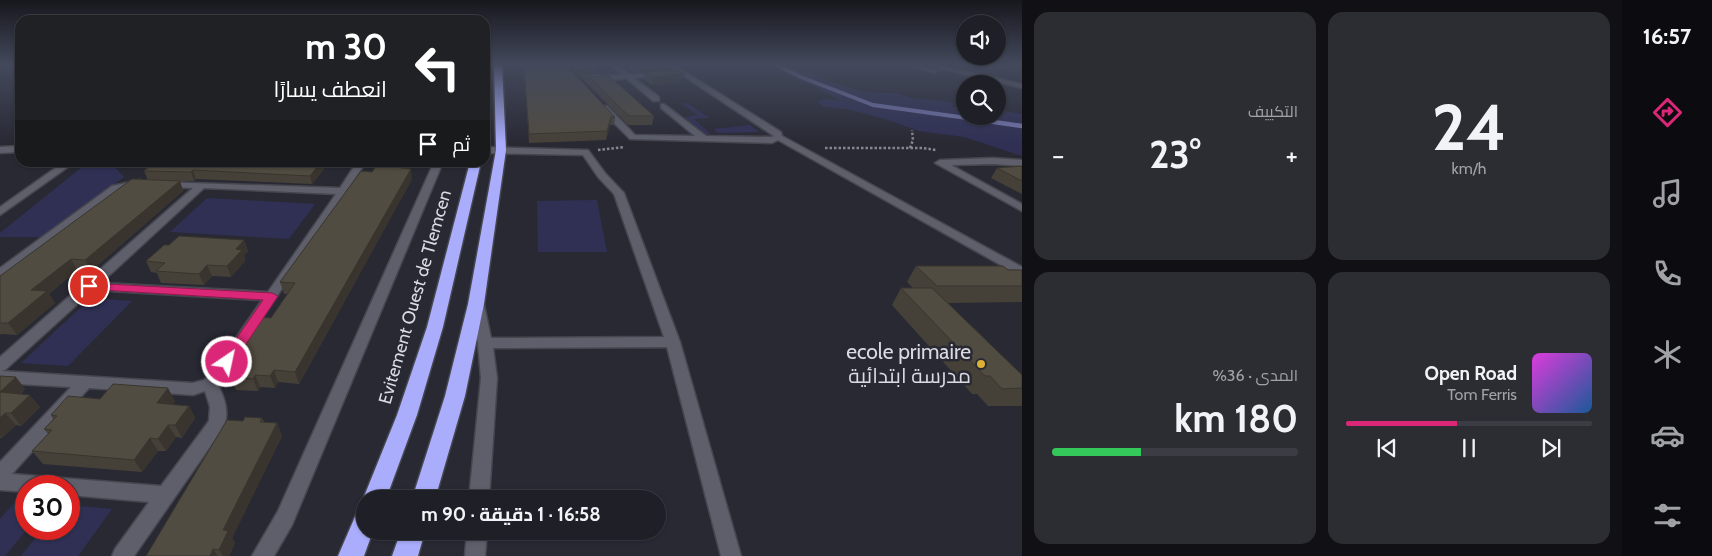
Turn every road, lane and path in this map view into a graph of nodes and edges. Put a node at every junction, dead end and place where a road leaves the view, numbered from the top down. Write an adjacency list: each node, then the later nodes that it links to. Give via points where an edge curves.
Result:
1 (499, 91): 12 (highway)
2 (646, 91): 7 (street, via 656,99 670,103 664,106)
3 (710, 91): 6 (street)
4 (600, 104): 7 (street, via 633,137)
5 (912, 130): 8 (path)
6 (778, 137): 7 (street, via 772,140); 22 (street)
7 (704, 139)
8 (910, 148)
9 (15, 149): 10 (street)
10 (0, 150)
11 (490, 150): 12 (street)
12 (501, 150): 26 (highway); 28 (street, via 585,152 619,193)
13 (1022, 163): 20 (street, via 940,163)
14 (64, 167): 21 (street)
15 (359, 167): 19 (street)
16 (438, 167): 45 (street, via 285,518)
17 (475, 167): 37 (highway, Evitement Ouest de Tlemcen, via 435,327 407,415)
18 (201, 186): 19 (street); 23 (street, via 135,183 122,186); 24 (street)
19 (343, 191): 25 (street)
20 (1022, 208)
21 (0, 212)
22 (1021, 270)
23 (0, 274)
24 (89, 286): 25 (street); 29 (street)
25 (272, 296): 32 (street)
26 (476, 304): 27 (street); 38 (highway, via 455,396)
27 (485, 342): 28 (street); 39 (street, via 489,378)
28 (673, 342): 49 (street)
29 (0, 366)
30 (0, 377): 31 (street)
31 (85, 382): 32 (street, via 193,389); 33 (street)
32 (209, 384): 40 (street, via 220,411 217,423)
33 (0, 475)
34 (0, 482): 35 (street)
35 (15, 483)
36 (80, 488): 40 (street)
37 (378, 490)
38 (426, 490)
39 (480, 490)
40 (165, 495): 44 (street)
41 (357, 540): 46 (highway)
42 (410, 540): 47 (highway)
43 (476, 540): 48 (street)
44 (122, 556)
45 (262, 556)
46 (351, 556)
47 (405, 556)
48 (475, 556)
49 (731, 556)

